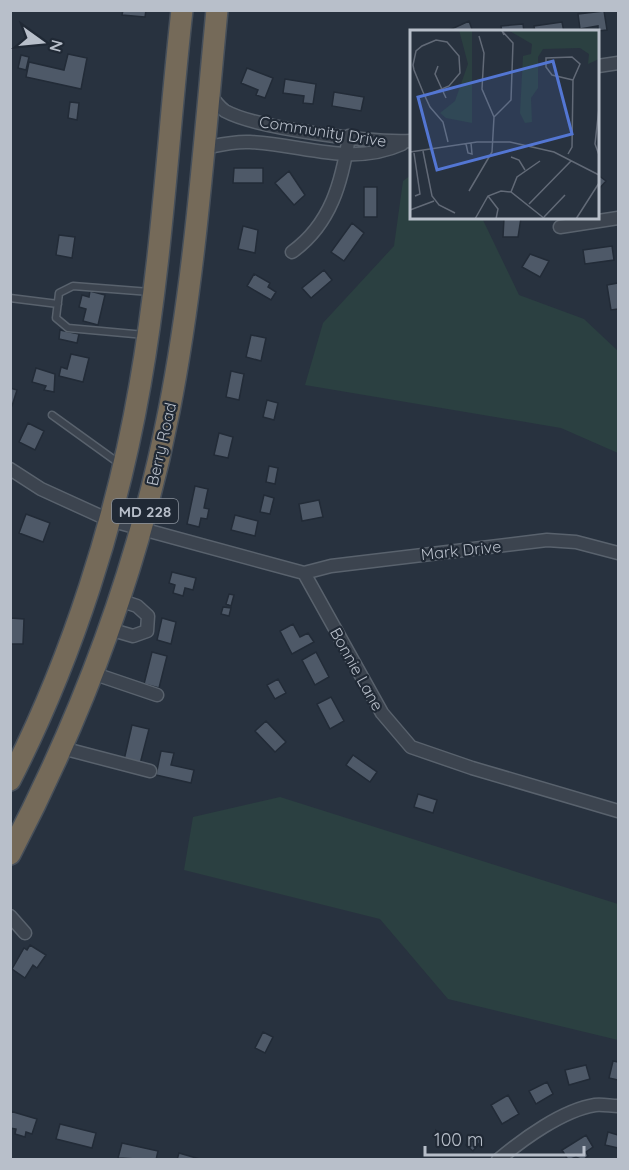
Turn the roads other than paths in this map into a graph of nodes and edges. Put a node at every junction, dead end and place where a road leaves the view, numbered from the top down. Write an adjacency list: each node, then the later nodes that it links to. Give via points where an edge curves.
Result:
1 (182, 10): 16 (highway, Berry Road / MD 228)
2 (217, 10): 5 (highway, Berry Road / MD 228)
3 (618, 63): 4 (street)
4 (599, 66)
5 (209, 94): 6 (street, Community Drive, via 226,111); 11 (highway, Berry Road / MD 228)
6 (279, 126): 7 (street, Community Drive); 10 (street)
7 (349, 136): 8 (street, Community Drive, via 392,142); 12 (street)
8 (410, 140)
9 (410, 140): 12 (street, Community Drive, via 394,148)
10 (276, 145): 11 (street, Community Drive, via 237,141); 12 (street, Community Drive)
11 (204, 148): 24 (highway, Berry Road / MD 228, via 183,335 169,414)
12 (346, 156): 15 (street, via 329,211 315,232)
13 (618, 218): 14 (street)
14 (560, 227)
15 (292, 252)
16 (154, 292): 18 (lane, via 73,286 59,293); 19 (highway, Berry Road / MD 228)
17 (10, 298): 18 (lane)
18 (58, 304): 19 (lane, via 56,318 68,328)
19 (148, 335): 21 (highway, Berry Road / MD 228)
20 (52, 415): 21 (lane)
21 (123, 466): 23 (highway, Berry Road / MD 228)
22 (10, 469): 23 (street, via 41,489)
23 (109, 520): 24 (street); 33 (highway, Berry Road / MD 228, via 64,653)
24 (141, 529): 26 (street); 27 (highway, Berry Road / MD 228)
25 (618, 553): 26 (street, Mark Drive, via 576,542 547,540 361,562)
26 (304, 573): 34 (street, Bonnie Lane, via 382,713 411,747)
27 (119, 600): 28 (highway, Berry Road / MD 228); 28 (street, via 137,606 148,616 147,631 133,636)
28 (109, 629): 29 (highway, Berry Road / MD 228)
29 (93, 673): 30 (street); 31 (highway, Berry Road / MD 228)
30 (157, 695)
31 (62, 748): 32 (street); 35 (highway, Berry Road / MD 228)
32 (150, 771)
33 (10, 780)
34 (618, 811)
35 (10, 854)
36 (10, 916): 37 (street)
37 (25, 933)
38 (618, 1106): 39 (street, via 597,1104 576,1110 522,1140)
39 (498, 1160)

